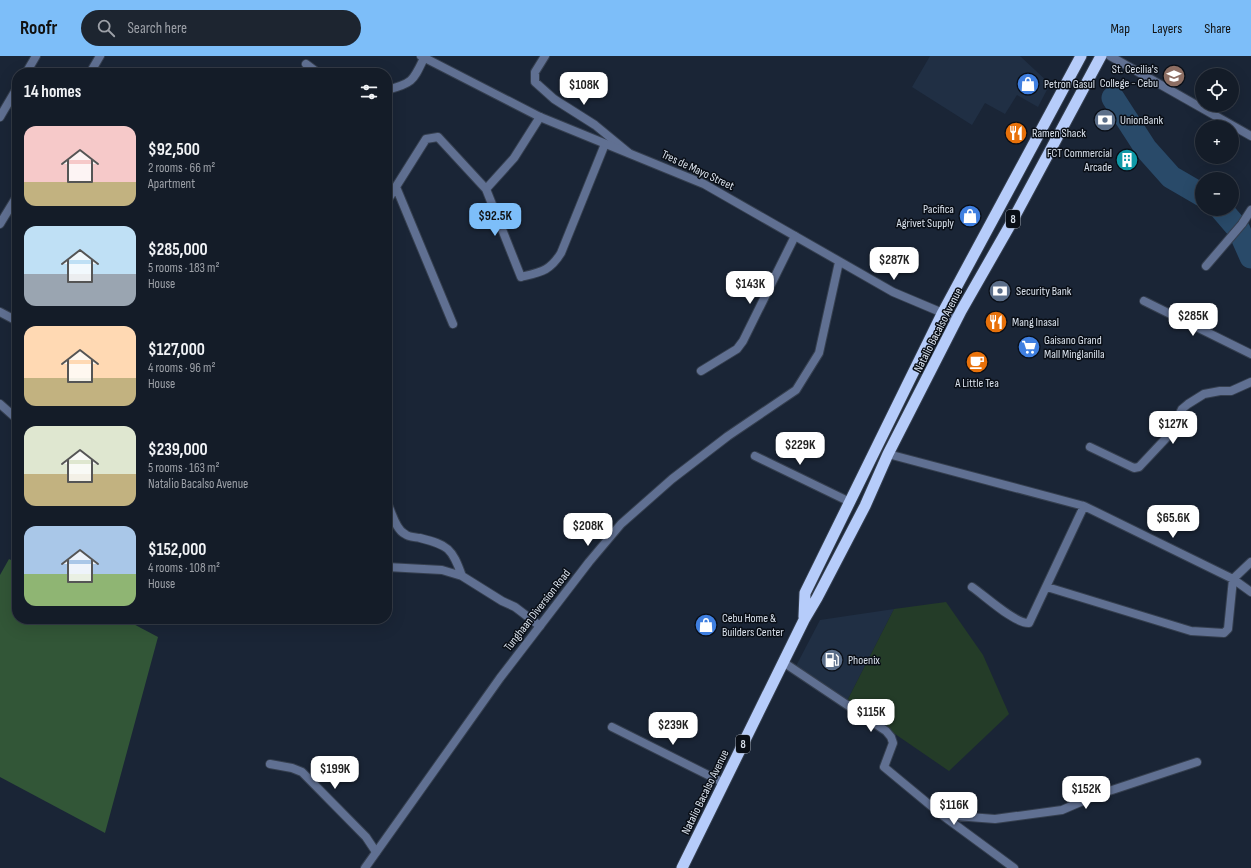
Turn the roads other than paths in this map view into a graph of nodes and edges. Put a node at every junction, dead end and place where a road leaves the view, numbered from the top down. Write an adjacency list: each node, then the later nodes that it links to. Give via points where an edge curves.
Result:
1 (36, 56): 9 (street)
2 (100, 56): 10 (street)
3 (545, 56): 18 (street, via 535,72 535,82 554,99 595,125)
4 (1081, 56): 30 (highway, Natalio Bacalso Avenue / 8)
5 (1101, 56): 32 (highway, Natalio Bacalso Avenue / 8)
6 (1110, 56): 16 (street)
7 (423, 57): 12 (street, via 412,80 406,85); 15 (street, Tres de Mayo Street)
8 (306, 64): 11 (street)
9 (29, 68)
10 (93, 68)
11 (311, 68)
12 (392, 89)
13 (12, 97): 14 (street)
14 (0, 117)
15 (540, 117): 17 (street, Tres de Mayo Street); 20 (street, via 514,158)
16 (1251, 136)
17 (605, 144): 18 (street, Tres de Mayo Street); 20 (street, via 561,253 554,265 540,272 521,277)
18 (631, 154): 25 (street, Tres de Mayo Street, via 704,184)
19 (396, 187): 20 (street, via 426,140 438,137); 21 (street); 33 (street)
20 (486, 189)
21 (392, 193)
22 (12, 204): 24 (street)
23 (1251, 210): 27 (street)
24 (0, 224)
25 (796, 236): 26 (street, Tres de Mayo Street); 35 (street, via 744,341 737,349)
26 (839, 262): 30 (street, Tres de Mayo Street, via 893,292); 53 (street, Tunghaan Diversion Road, via 819,353 796,390 728,436 672,479 621,524)
27 (1206, 266)
28 (1144, 301): 34 (street)
29 (0, 312): 31 (street)
30 (943, 312): 32 (street, Tres de Mayo Street); 42 (highway, Natalio Bacalso Avenue / 8)
31 (12, 318)
32 (957, 319): 40 (highway, Natalio Bacalso Avenue / 8)
33 (453, 324)
34 (1251, 354)
35 (701, 371)
36 (1251, 382): 39 (street, via 1231,391 1204,394 1188,404 1182,409 1170,434 1139,467 1134,468)
37 (0, 404): 38 (street)
38 (12, 414)
39 (1090, 447)
40 (888, 454): 43 (street); 52 (highway, Natalio Bacalso Avenue / 8, via 841,552)
41 (756, 456): 42 (street)
42 (850, 502): 52 (highway, Natalio Bacalso Avenue / 8, via 805,593)
43 (1084, 506): 48 (street); 49 (street)
44 (392, 513): 47 (street, via 404,534 440,543 449,549)
45 (1251, 562): 48 (street)
46 (392, 567): 47 (street, via 442,570)
47 (462, 576): 53 (street, via 515,607)
48 (1233, 579): 49 (street, via 1228,629 1224,633 1191,631); 51 (street)
49 (1047, 586): 50 (street, via 1031,620 1027,623 1010,615)
50 (972, 587)
51 (1251, 592)
52 (804, 620): 54 (highway, Natalio Bacalso Avenue / 8)
53 (540, 626): 60 (street, Tunghaan Diversion Road)
54 (783, 662): 58 (highway, Natalio Bacalso Avenue / 8); 59 (street, via 886,731 893,743 884,767)
55 (612, 727): 58 (street)
56 (1198, 762): 59 (street, via 1097,795 1062,810 995,819)
57 (270, 764): 60 (street, via 302,772 366,836)
58 (724, 783): 62 (highway, Natalio Bacalso Avenue / 8)
59 (942, 815): 63 (street)
60 (376, 852): 61 (street, Tunghaan Diversion Road)
61 (365, 868)
62 (682, 868)
63 (1014, 868)

